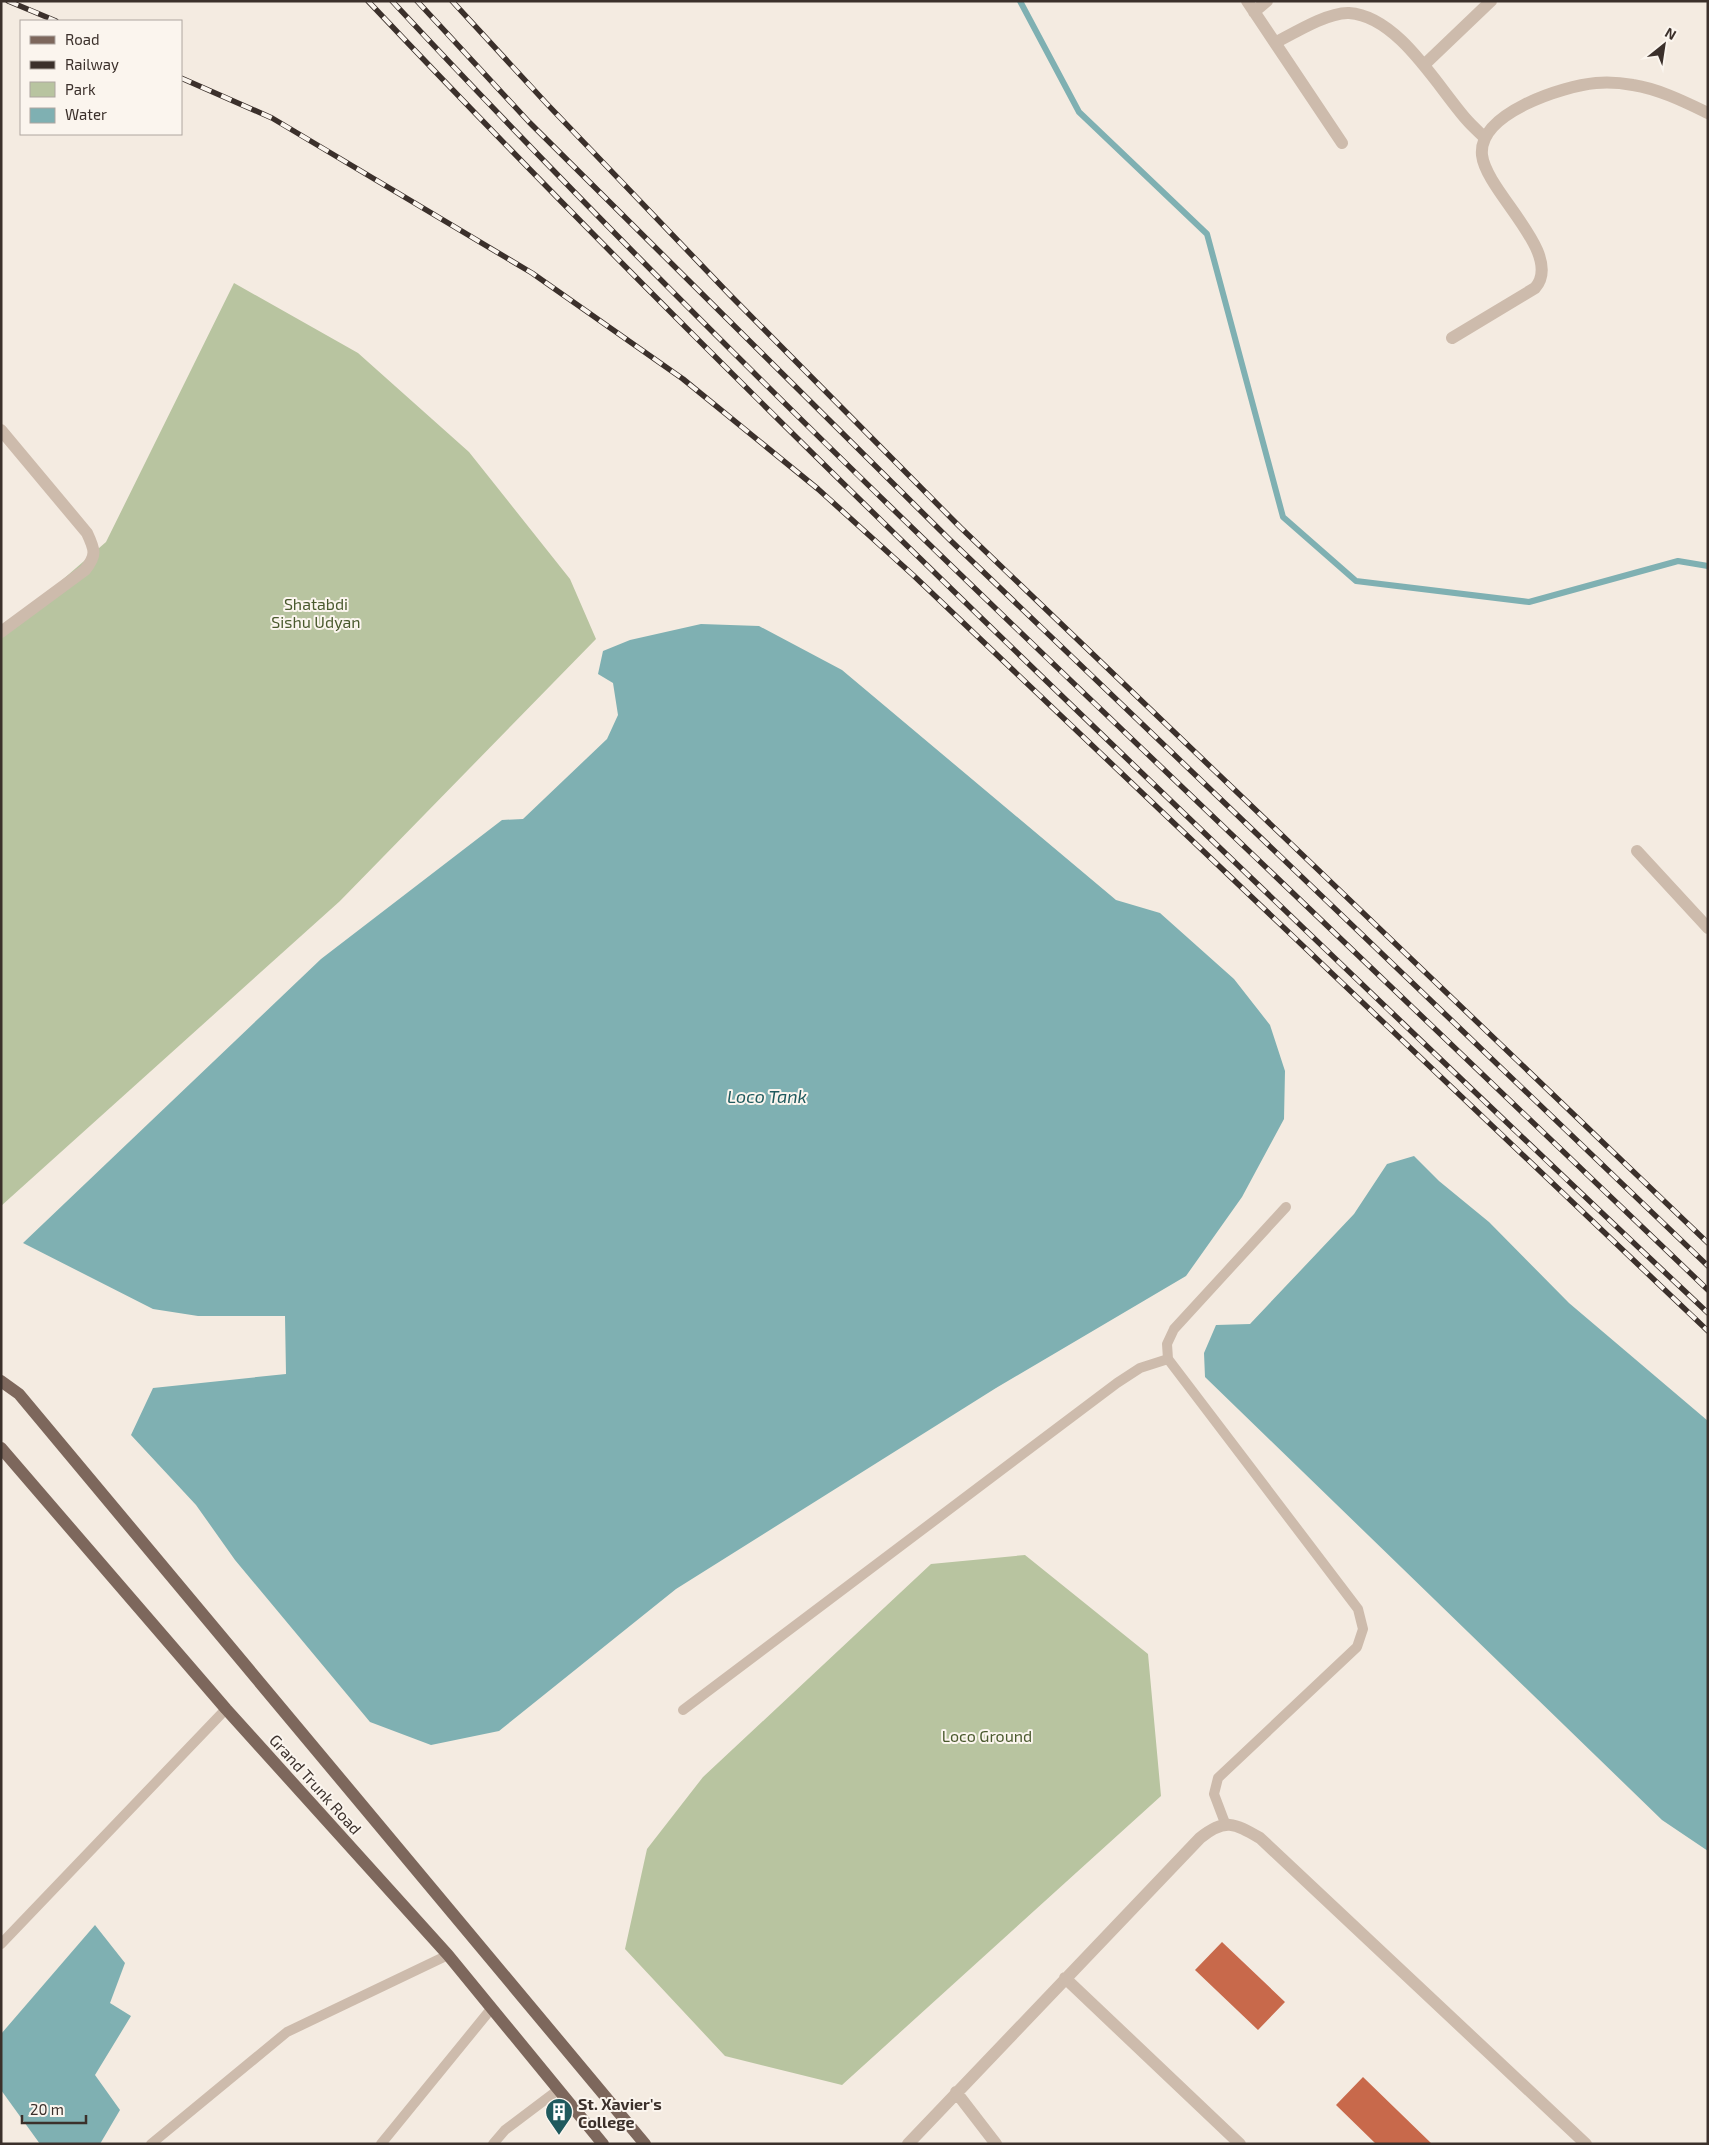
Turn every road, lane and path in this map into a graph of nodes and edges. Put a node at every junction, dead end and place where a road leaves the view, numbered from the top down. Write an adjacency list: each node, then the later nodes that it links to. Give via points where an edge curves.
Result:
1 (1267, 1): 3 (street)
2 (1491, 1): 5 (street)
3 (1250, 7): 4 (street)
4 (1274, 42): 5 (street, via 1326,18 1349,13 1393,33); 8 (street)
5 (1424, 65): 7 (street, via 1465,118)
6 (1708, 113): 7 (street, via 1676,98 1634,85 1595,83 1560,91 1516,109 1496,123)
7 (1485, 138): 9 (street, via 1482,155 1490,174 1534,243 1544,272 1535,288)
8 (1342, 142)
9 (1452, 338)
10 (1, 430): 11 (street, via 87,533 94,559 86,570)
11 (1, 632)
12 (1637, 851): 13 (street)
13 (1708, 928)
14 (1286, 1207): 15 (lane, via 1174,1329 1167,1344)
15 (1168, 1359): 19 (lane, via 1140,1368 1117,1383); 20 (lane, via 1358,1609 1364,1629 1357,1647 1218,1778 1214,1794)
16 (1, 1381): 31 (main road, via 19,1394)
17 (1, 1448): 18 (main road, Grand Trunk Road)
18 (226, 1709): 21 (lane); 22 (main road, Grand Trunk Road)
19 (683, 1710)
20 (1225, 1823): 23 (street, via 1200,1838); 35 (street, via 1240,1826 1260,1838)
21 (1, 1944)
22 (448, 1955): 24 (main road, Grand Trunk Road); 27 (lane, via 286,2032)
23 (1065, 1978): 26 (street); 34 (street)
24 (491, 2009): 25 (main road, Grand Trunk Road); 28 (lane)
25 (558, 2090): 29 (lane, via 505,2130); 30 (main road, Grand Trunk Road)
26 (956, 2092): 32 (street); 33 (street)
27 (151, 2144)
28 (381, 2144)
29 (494, 2144)
30 (603, 2144)
31 (645, 2144)
32 (908, 2144)
33 (996, 2144)
34 (1240, 2144)
35 (1586, 2144)

